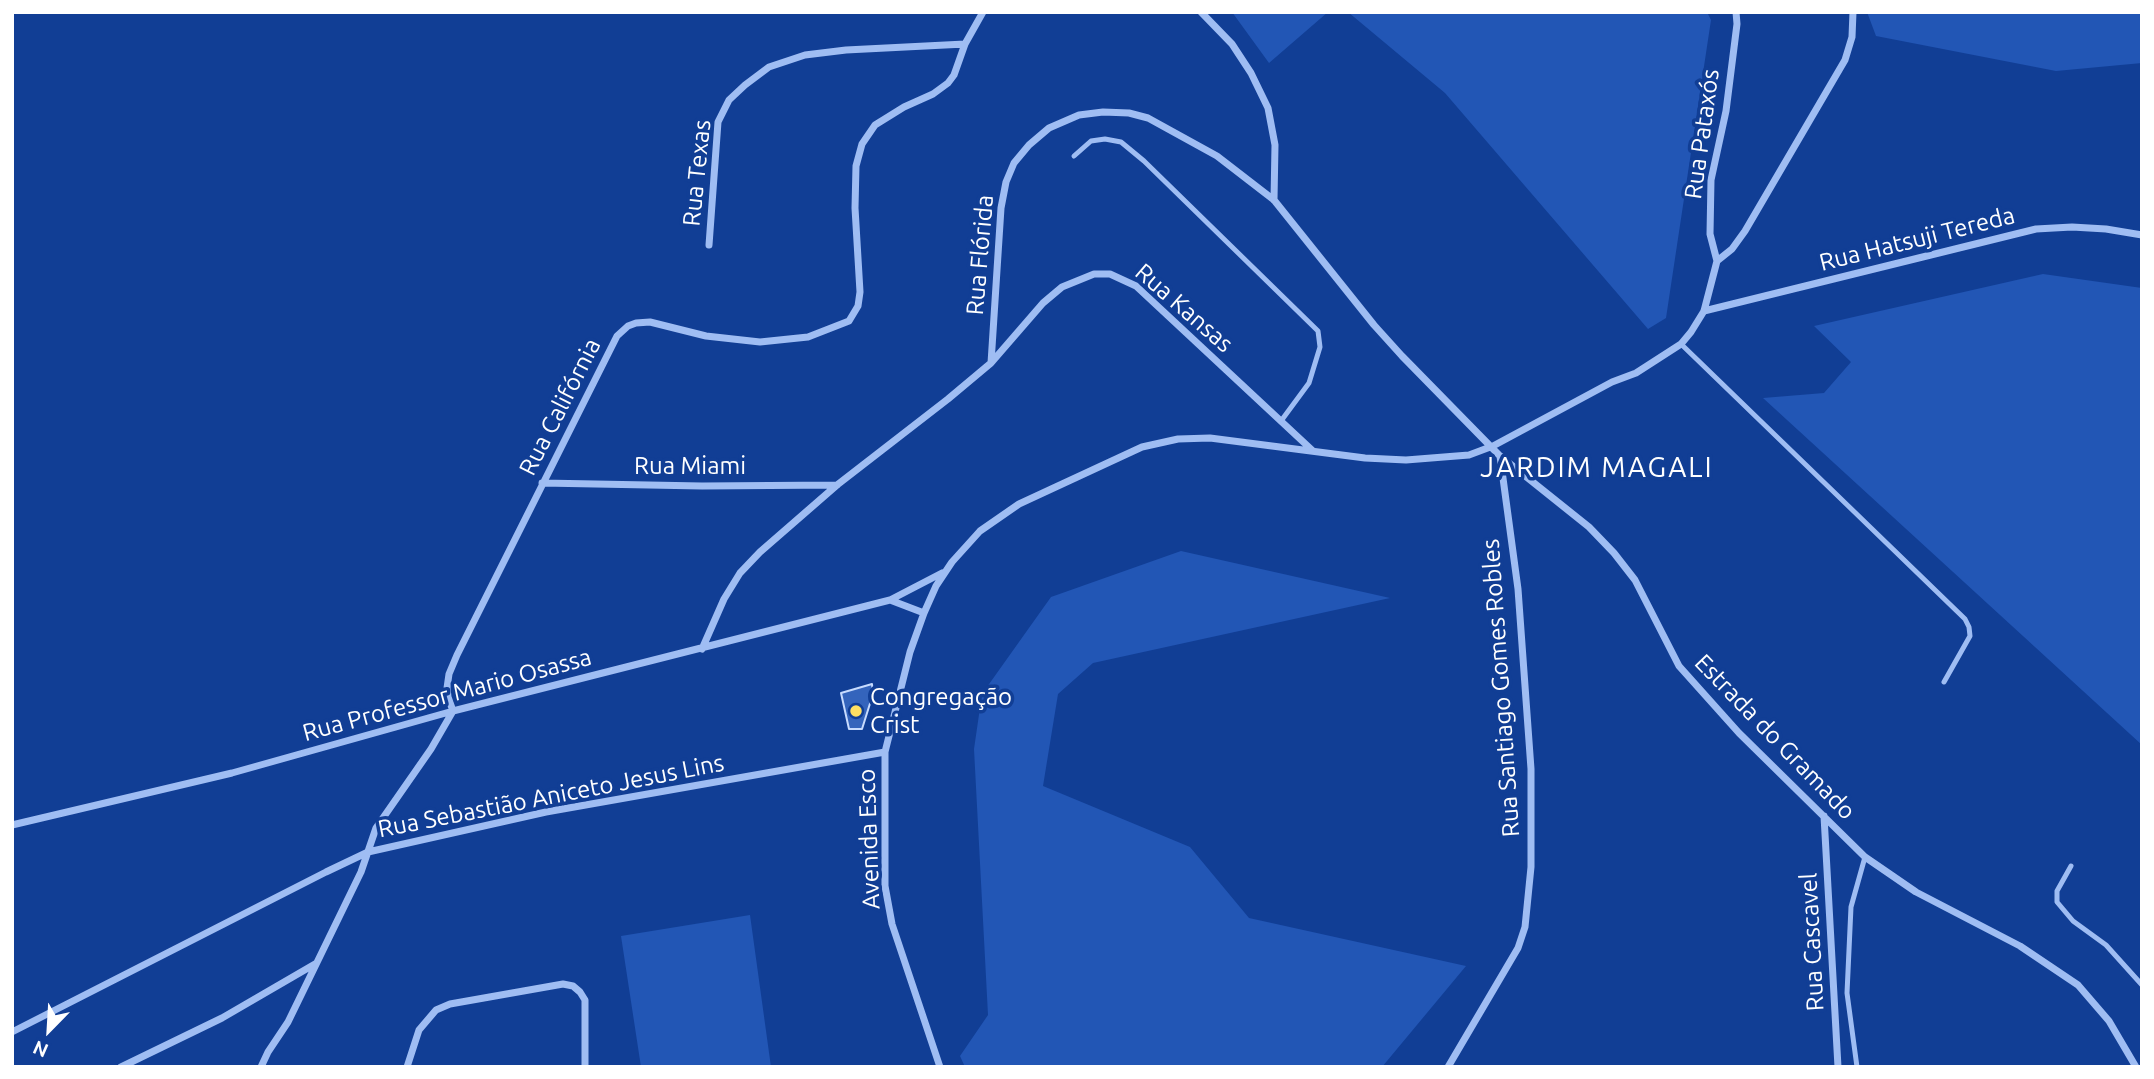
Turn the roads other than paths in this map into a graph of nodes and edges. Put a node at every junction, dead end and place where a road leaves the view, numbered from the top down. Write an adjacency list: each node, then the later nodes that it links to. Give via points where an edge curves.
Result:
1 (983, 12): 5 (street)
2 (1201, 12): 7 (street, via 1251,72 1268,108 1275,145)
3 (1736, 12): 10 (street, Rua Pataxós, via 1726,111 1712,180 1710,234)
4 (1853, 12): 10 (street, via 1845,60 1745,231)
5 (965, 44): 9 (street, Rua Texas, via 805,55 769,67 745,85 729,100 718,122); 18 (street, Rua Califórnia, via 948,83 875,125 862,144 856,166 855,208 860,292 849,321 808,337 760,342 706,336 650,322 628,326 617,337)
6 (1074, 156): 14 (lane, via 1091,141 1121,142 1318,331 1320,347 1309,383)
7 (1274, 200): 13 (street, Rua Flórida, via 1217,156 1148,118 1103,112 1079,115 1049,128 1014,163 1006,182); 15 (street, Rua Flórida, via 1374,326)
8 (2142, 235): 11 (street, Rua Hatsuji Tereda, via 2072,227 2036,229)
9 (709, 245)
10 (1717, 261): 11 (street)
11 (1704, 311): 12 (street)
12 (1681, 344): 15 (street, via 1636,373); 24 (lane, via 1965,619 1970,636)
13 (991, 363): 14 (street, Rua Kansas, via 1062,287 1094,274 1110,274 1136,286); 19 (street)
14 (1281, 421): 16 (street, Rua Kansas)
15 (1493, 446): 16 (street, via 1469,455 1433,459 1365,458); 17 (street, Estrada do Gramado)
16 (1313, 451): 20 (street, via 1210,438 1142,447 1019,504 980,531)
17 (1499, 455): 27 (street, Estrada do Gramado, via 1589,527 1614,553 1635,580 1679,666); 40 (street, Rua Santiago Gomes Robles, via 1519,603 1531,769 1531,867 1525,927 1518,948)
18 (542, 484): 19 (street, Rua Miami); 25 (street, Rua Califórnia, via 449,674 447,697)
19 (837, 485): 23 (street, via 740,573)
20 (946, 572): 21 (street, Rua Professor Mario Osassa); 22 (street, Avenida Esco)
21 (890, 600): 22 (street); 23 (street, Rua Professor Mario Osassa)
22 (924, 613): 26 (street, Avenida Esco)
23 (702, 649): 25 (street, Rua Professor Mario Osassa)
24 (1944, 682)
25 (453, 711): 28 (street, Rua Professor Mario Osassa, via 232,773); 29 (street, via 384,815)
26 (886, 752): 29 (street, Rua Sebastião Aniceto Jesus Lins, via 546,813); 39 (street, Avenida Esco, via 885,886 892,923)
27 (1824, 816): 30 (street, Estrada do Gramado); 41 (street, Rua Cascavel)
28 (12, 825)
29 (368, 852): 32 (street); 34 (street, Rua Sebastião Aniceto Jesus Lins)
30 (1865, 857): 42 (lane, via 1851,907 1847,993); 43 (street, Estrada do Gramado, via 1916,892 2020,946 2078,985 2109,1021)
31 (2071, 866): 33 (lane, via 2057,891 2057,902)
32 (316, 964): 35 (street, via 222,1018); 36 (street)
33 (2142, 985)
34 (12, 1032)
35 (121, 1067)
36 (261, 1067)
37 (407, 1067): 38 (street, via 419,1030 436,1010 563,984 573,986 585,1000)
38 (585, 1067)
39 (940, 1067)
40 (1448, 1067)
41 (1838, 1067)
42 (1857, 1067)
43 (2136, 1067)

